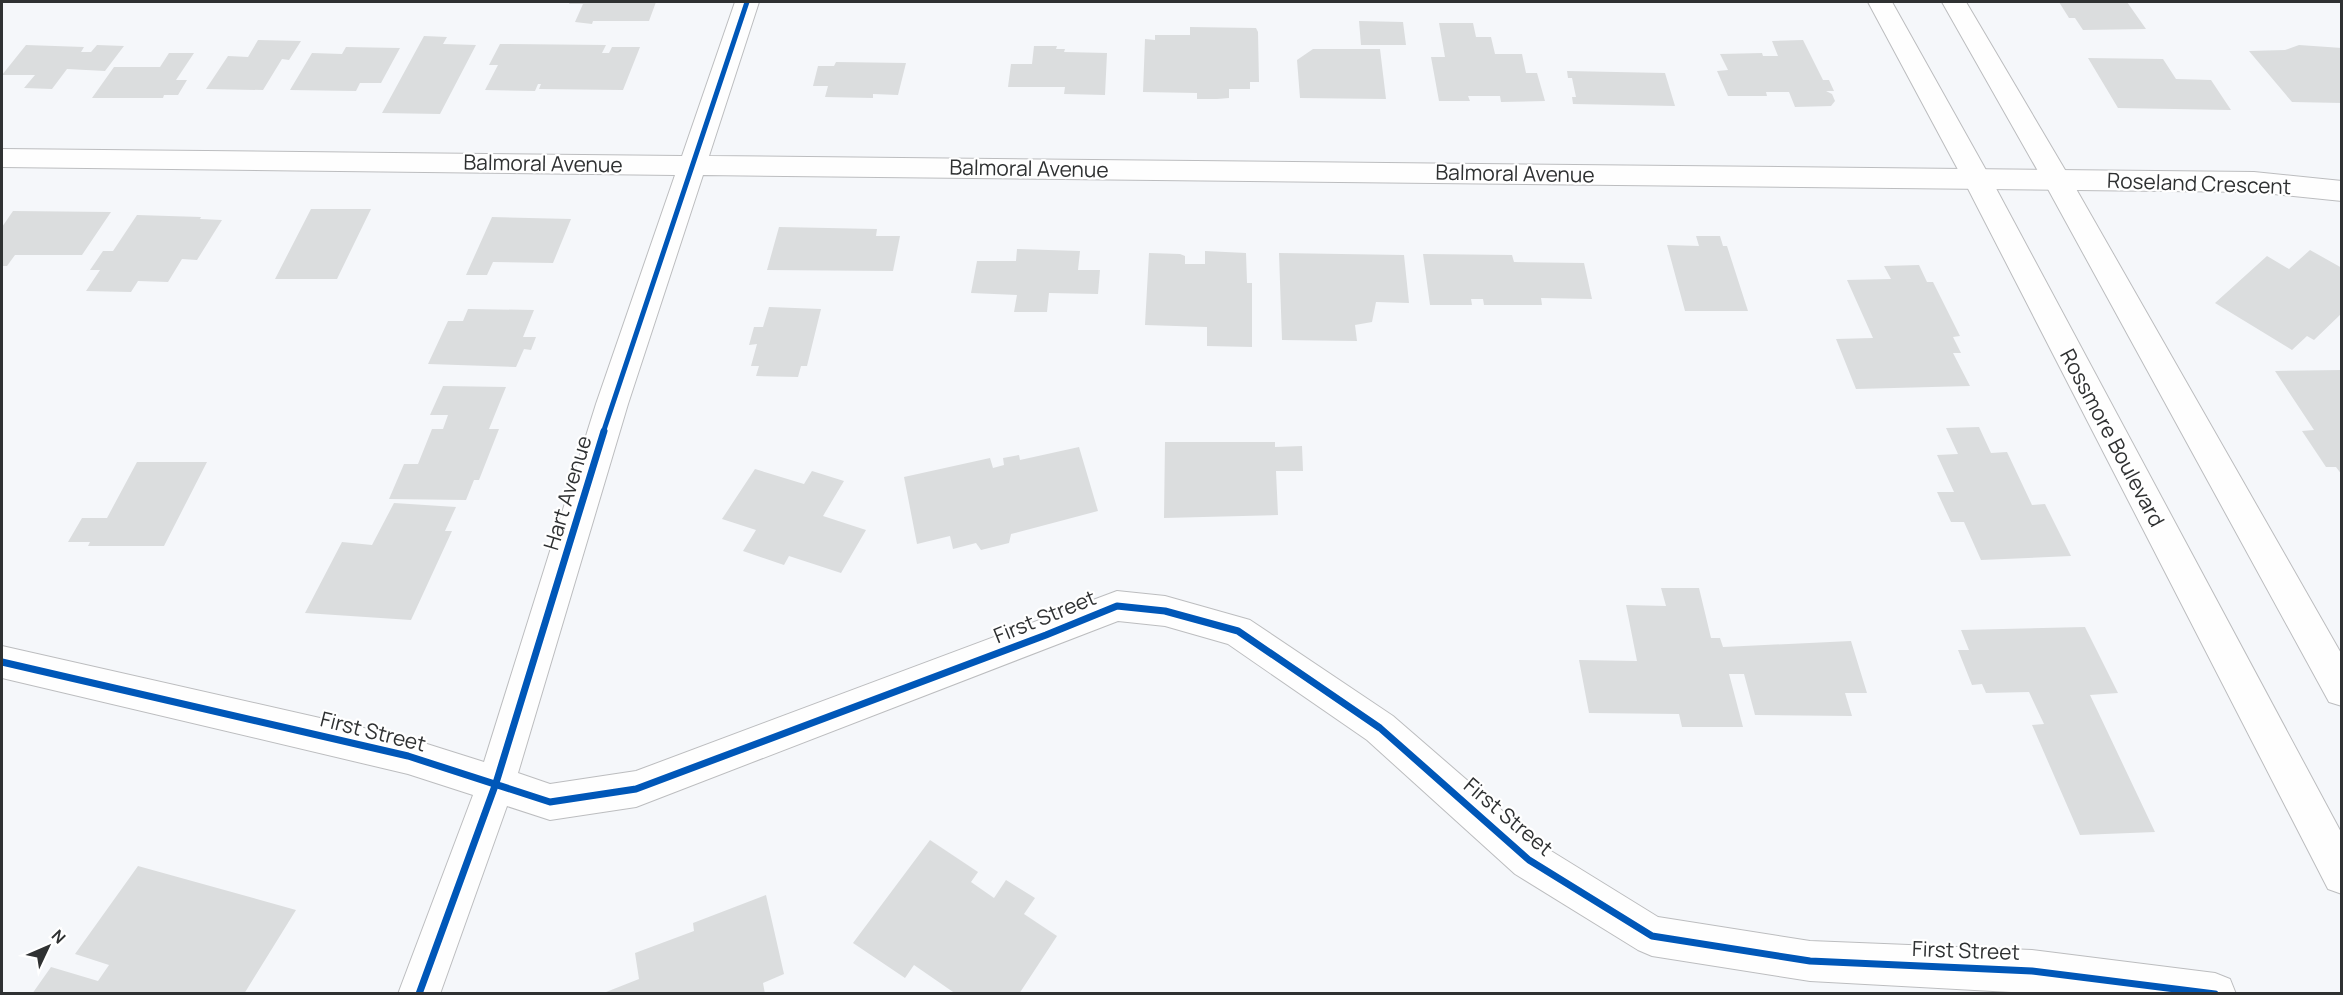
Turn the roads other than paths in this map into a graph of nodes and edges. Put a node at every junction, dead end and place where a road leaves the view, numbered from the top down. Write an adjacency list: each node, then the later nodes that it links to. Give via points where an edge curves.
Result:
1 (747, 2): 5 (street, Hart Avenue)
2 (1881, 2): 6 (street, Rossmore Boulevard)
3 (1954, 2): 7 (street)
4 (2, 158): 5 (street, Balmoral Avenue)
5 (693, 166): 6 (street, Balmoral Avenue); 11 (street, Hart Avenue, via 612,404)
6 (1977, 179): 7 (street, Balmoral Avenue); 12 (street, Rossmore Boulevard)
7 (2057, 180): 8 (street, Roseland Crescent, via 2254,182); 10 (street)
8 (2342, 191)
9 (2, 662): 11 (street, First Street, via 408,756)
10 (2342, 690)
11 (496, 783): 13 (street, Hart Avenue); 14 (street, First Street, via 550,802 636,789 1117,606 1165,611 1238,631 1380,728 1529,861 1652,936 1810,961 2032,971)
12 (2342, 875)
13 (419, 993)
14 (2215, 993)

